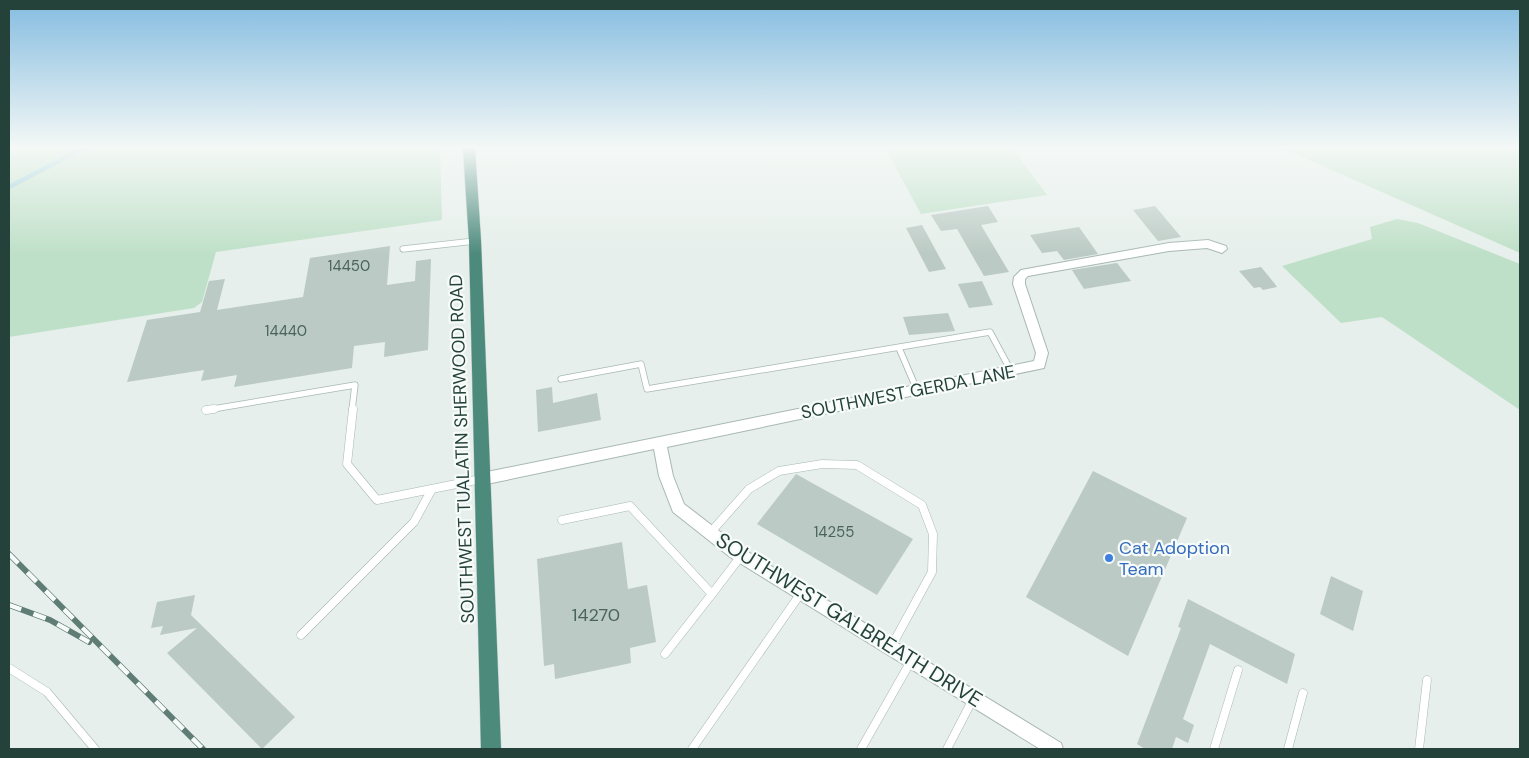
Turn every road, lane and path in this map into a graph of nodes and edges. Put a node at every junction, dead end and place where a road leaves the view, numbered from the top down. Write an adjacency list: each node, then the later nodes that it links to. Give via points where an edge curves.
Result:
1 (472, 183): 2 (highway, SOUTHWEST TUALATIN SHERWOOD ROAD)
2 (475, 241): 3 (lane); 11 (highway, SOUTHWEST TUALATIN SHERWOOD ROAD)
3 (402, 249)
4 (1222, 249): 6 (street, SOUTHWEST GERDA LANE, via 1208,244 1169,247 1025,273 1019,284 1042,353 1040,365)
5 (899, 348): 6 (lane, via 990,332); 7 (lane, via 647,389 641,364); 8 (lane)
6 (1011, 371): 8 (street, SOUTHWEST GERDA LANE)
7 (561, 378)
8 (917, 390): 10 (street, SOUTHWEST GERDA LANE)
9 (206, 410): 12 (lane, via 354,385 347,464 377,500)
10 (659, 442): 11 (street, SOUTHWEST GERDA LANE); 14 (street, SOUTHWEST GALBREATH DRIVE, via 666,476 678,508)
11 (482, 479): 12 (lane); 28 (highway, SOUTHWEST TUALATIN SHERWOOD ROAD)
12 (432, 489): 18 (lane, via 414,522)
13 (562, 520): 17 (lane, via 630,506)
14 (710, 532): 15 (street, SOUTHWEST GALBREATH DRIVE); 19 (lane, via 749,489 780,471 805,465 857,464 922,505 934,540 932,572)
15 (741, 556): 16 (street, SOUTHWEST GALBREATH DRIVE); 17 (lane)
16 (800, 593): 19 (street, SOUTHWEST GALBREATH DRIVE); 29 (lane)
17 (712, 594): 20 (lane)
18 (301, 635)
19 (891, 648): 21 (street, SOUTHWEST GALBREATH DRIVE)
20 (665, 654)
21 (911, 661): 26 (street, SOUTHWEST GALBREATH DRIVE); 30 (lane)
22 (9, 668): 27 (lane, via 47,692)
23 (1238, 670): 33 (lane)
24 (1427, 680): 35 (lane)
25 (1303, 693): 34 (lane)
26 (973, 699): 31 (lane); 32 (street, SOUTHWEST GALBREATH DRIVE)
27 (91, 748)
28 (491, 749)
29 (692, 749)
30 (861, 749)
31 (947, 749)
32 (1054, 749)
33 (1214, 749)
34 (1288, 749)
35 (1419, 749)

